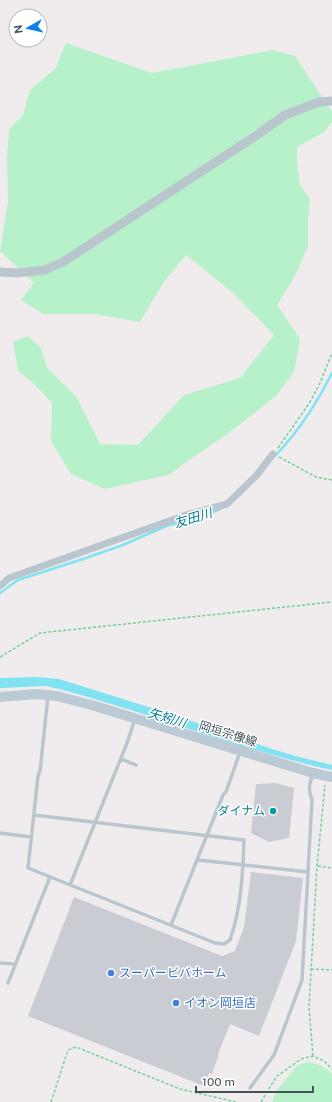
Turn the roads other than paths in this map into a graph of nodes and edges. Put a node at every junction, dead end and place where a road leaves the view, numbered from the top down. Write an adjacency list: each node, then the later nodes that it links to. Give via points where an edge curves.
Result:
1 (332, 101): 2 (street, via 319,102 285,115 63,262 46,270)
2 (0, 272)
3 (273, 454): 4 (street, via 256,476 228,504 186,515 8,578)
4 (0, 586)
5 (49, 695): 6 (main road, 岡垣宗像線); 7 (main road, 岡垣宗像線); 13 (lane)
6 (0, 697)
7 (135, 719): 8 (main road, 岡垣宗像線); 9 (lane)
8 (240, 750): 11 (main road, 岡垣宗像線); 16 (lane)
9 (121, 759): 10 (lane); 14 (lane)
10 (136, 765)
11 (313, 773): 12 (main road, 岡垣宗像線); 20 (lane, via 308,786 312,800)
12 (329, 777)
13 (34, 815): 14 (lane); 17 (lane)
14 (95, 823): 16 (lane); 22 (lane)
15 (0, 833): 17 (lane)
16 (207, 836): 18 (lane); 19 (lane, via 244,840)
17 (31, 837): 21 (lane, via 28,868)
18 (198, 860): 19 (lane); 23 (lane)
19 (243, 864): 20 (lane); 23 (lane, via 237,913 230,940 219,944)
20 (308, 872): 27 (lane, via 302,980 274,1055)
21 (50, 877): 22 (lane); 25 (lane)
22 (70, 885): 23 (lane)
23 (171, 925)
24 (0, 962): 25 (lane)
25 (15, 964): 26 (lane)
26 (8, 983)
27 (250, 1088)

